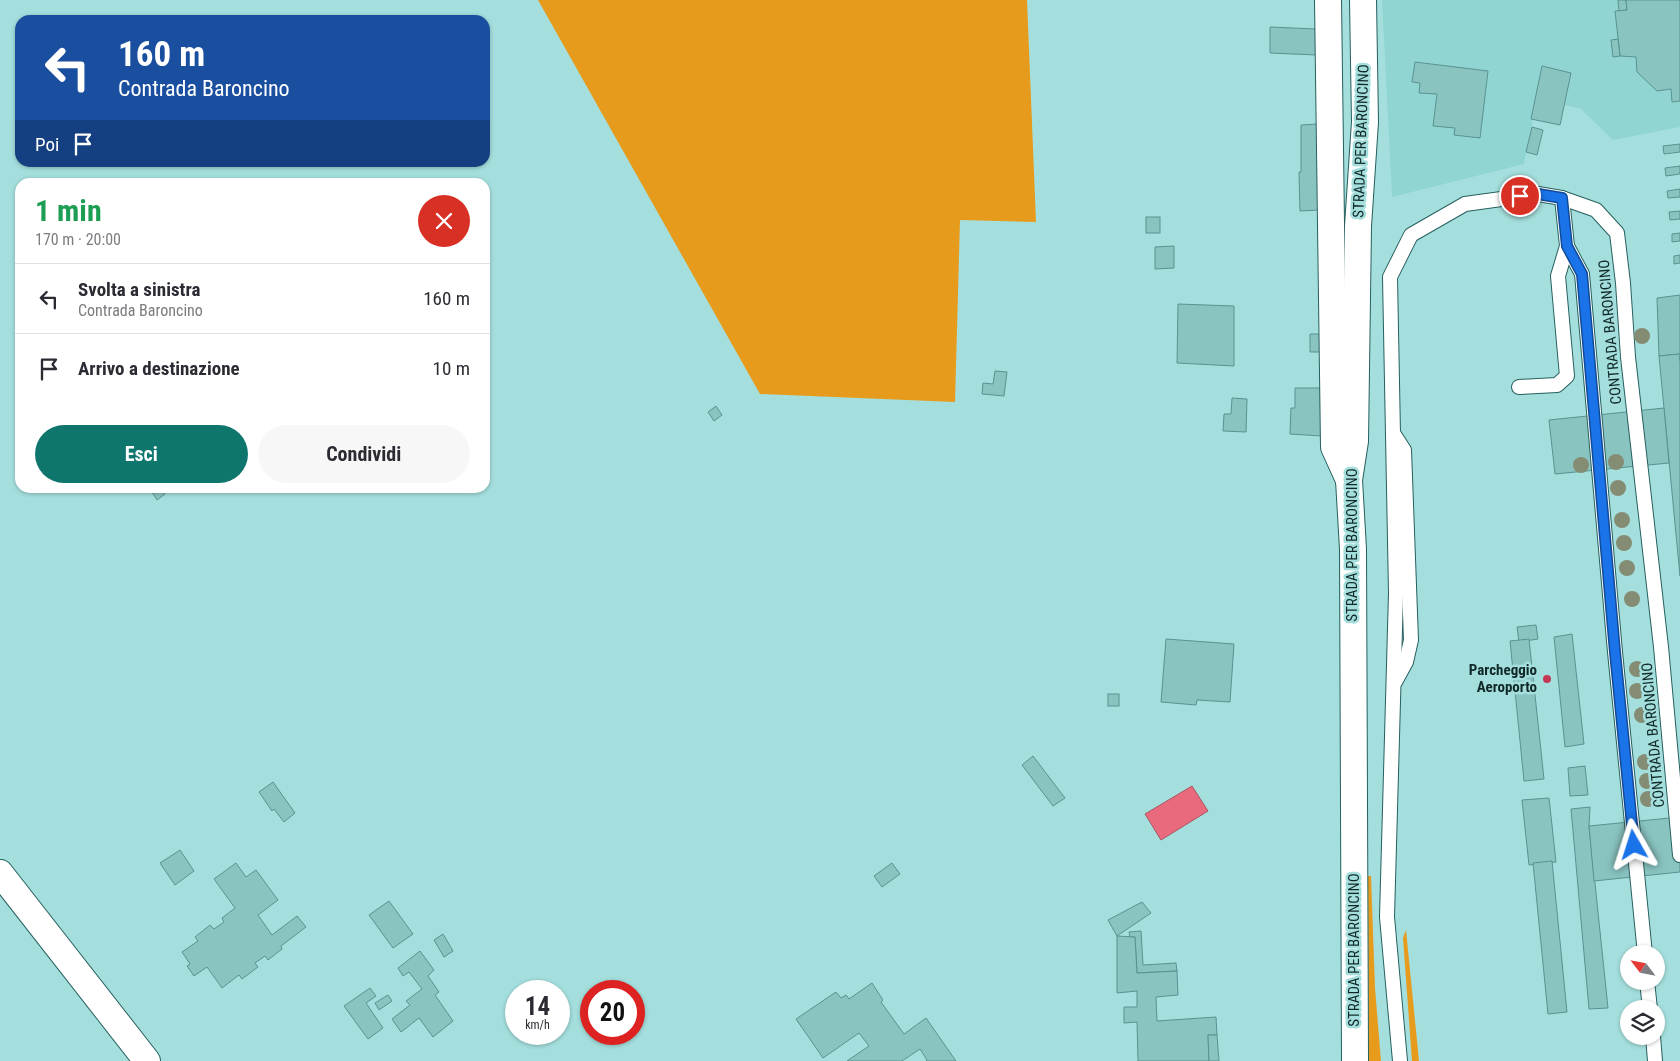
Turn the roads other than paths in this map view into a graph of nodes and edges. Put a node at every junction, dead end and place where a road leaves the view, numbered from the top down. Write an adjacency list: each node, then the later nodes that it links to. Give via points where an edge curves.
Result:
1 (1328, 0): 6 (street, via 1334,447)
2 (1363, 0): 6 (street, STRADA PER BARONCINO, via 1365,122 1358,226 1355,441)
3 (1562, 198): 4 (lane); 7 (lane, CONTRADA BARONCINO, via 1596,210 1617,233); 13 (lane, CONTRADA BARONCINO, via 1538,194 1465,204 1411,235 1390,277 1396,593 1387,917)
4 (1567, 246): 5 (lane, via 1558,276 1567,376 1558,386); 9 (lane, via 1582,274)
5 (1518, 388)
6 (1349, 480): 12 (street, STRADA PER BARONCINO, via 1353,558)
7 (1680, 855)
8 (0, 873): 11 (street)
9 (1643, 945)
10 (1654, 1045): 14 (lane)
11 (147, 1061)
12 (1354, 1061)
13 (1400, 1061)
14 (1655, 1061)

